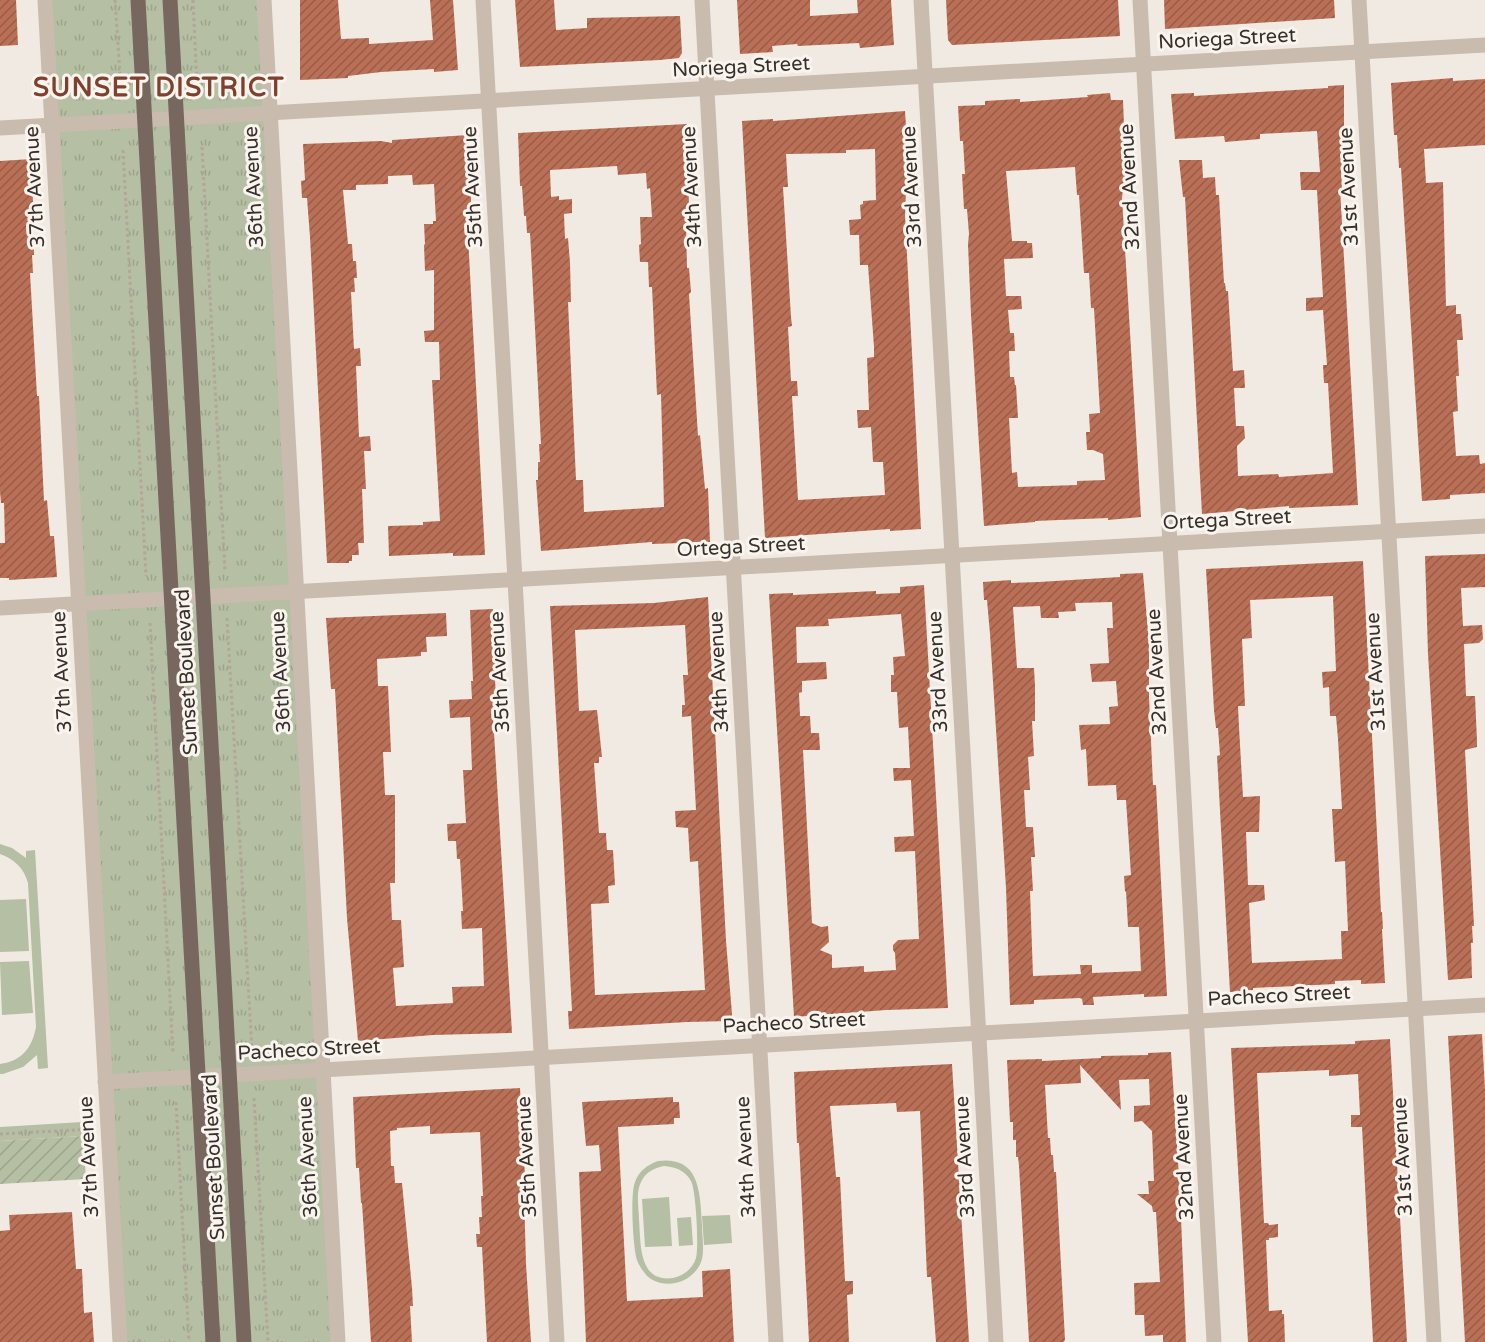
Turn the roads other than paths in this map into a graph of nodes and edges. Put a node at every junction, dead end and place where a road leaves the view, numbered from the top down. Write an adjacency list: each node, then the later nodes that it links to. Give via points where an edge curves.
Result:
1 (45, 0): 19 (street, 37th Avenue)
2 (138, 0): 18 (main road, Sunset Boulevard)
3 (170, 0): 17 (main road, Sunset Boulevard)
4 (264, 0): 16 (street, 36th Avenue)
5 (483, 0): 15 (street, 35th Avenue)
6 (702, 0): 14 (street, 34th Avenue)
7 (921, 0): 13 (street, 33rd Avenue)
8 (1140, 0): 12 (street, 32nd Avenue)
9 (1359, 0): 11 (street, 31st Avenue)
10 (1485, 45): 11 (street, Noriega Street)
11 (1362, 52): 12 (street, Noriega Street); 22 (street, 31st Avenue)
12 (1143, 64): 13 (street, Noriega Street); 23 (street, 32nd Avenue)
13 (925, 76): 14 (street, Noriega Street); 24 (street, 33rd Avenue)
14 (707, 89): 15 (street, Noriega Street); 25 (street, 34th Avenue)
15 (488, 100): 16 (street, Noriega Street); 26 (street, 35th Avenue)
16 (270, 113): 17 (street, Noriega Street); 27 (street, 36th Avenue)
17 (176, 118): 18 (street, Noriega Street); 28 (main road, Sunset Boulevard)
18 (145, 120): 19 (street, Noriega Street); 29 (main road, Sunset Boulevard)
19 (52, 125): 20 (street, Noriega Street); 30 (street, 37th Avenue)
20 (0, 128)
21 (1485, 526): 22 (street, Ortega Street)
22 (1388, 531): 23 (street, Ortega Street); 33 (street, 31st Avenue)
23 (1170, 543): 24 (street, Ortega Street); 34 (street, 32nd Avenue)
24 (952, 555): 25 (street, Ortega Street); 35 (street, 33rd Avenue)
25 (733, 567): 26 (street, Ortega Street); 36 (street, 34th Avenue)
26 (515, 580): 27 (street, Ortega Street); 37 (street, 35th Avenue)
27 (296, 592): 28 (street, Ortega Street); 38 (street, 36th Avenue)
28 (203, 597): 29 (street, Ortega Street); 39 (main road, Sunset Boulevard)
29 (171, 598): 30 (street, Ortega Street); 40 (main road, Sunset Boulevard)
30 (79, 604): 31 (street, Ortega Street); 41 (street, 37th Avenue)
31 (0, 608)
32 (1485, 1005): 33 (street, Pacheco Street)
33 (1415, 1009): 34 (street, Pacheco Street); 50 (street, 31st Avenue)
34 (1197, 1021): 35 (street, Pacheco Street); 49 (street, 32nd Avenue)
35 (978, 1033): 36 (street, Pacheco Street); 48 (street, 33rd Avenue)
36 (759, 1045): 37 (street, Pacheco Street); 47 (street, 34th Avenue)
37 (542, 1057): 38 (street, Pacheco Street); 46 (street, 35th Avenue)
38 (323, 1069): 39 (street, Pacheco Street); 45 (street, 36th Avenue)
39 (230, 1075): 40 (street, Pacheco Street); 44 (main road, Sunset Boulevard)
40 (198, 1076): 41 (street, Pacheco Street); 43 (main road, Sunset Boulevard)
41 (105, 1082): 42 (street, 37th Avenue)
42 (120, 1342)
43 (213, 1342)
44 (244, 1342)
45 (338, 1342)
46 (557, 1342)
47 (776, 1342)
48 (996, 1342)
49 (1214, 1342)
50 (1434, 1342)

